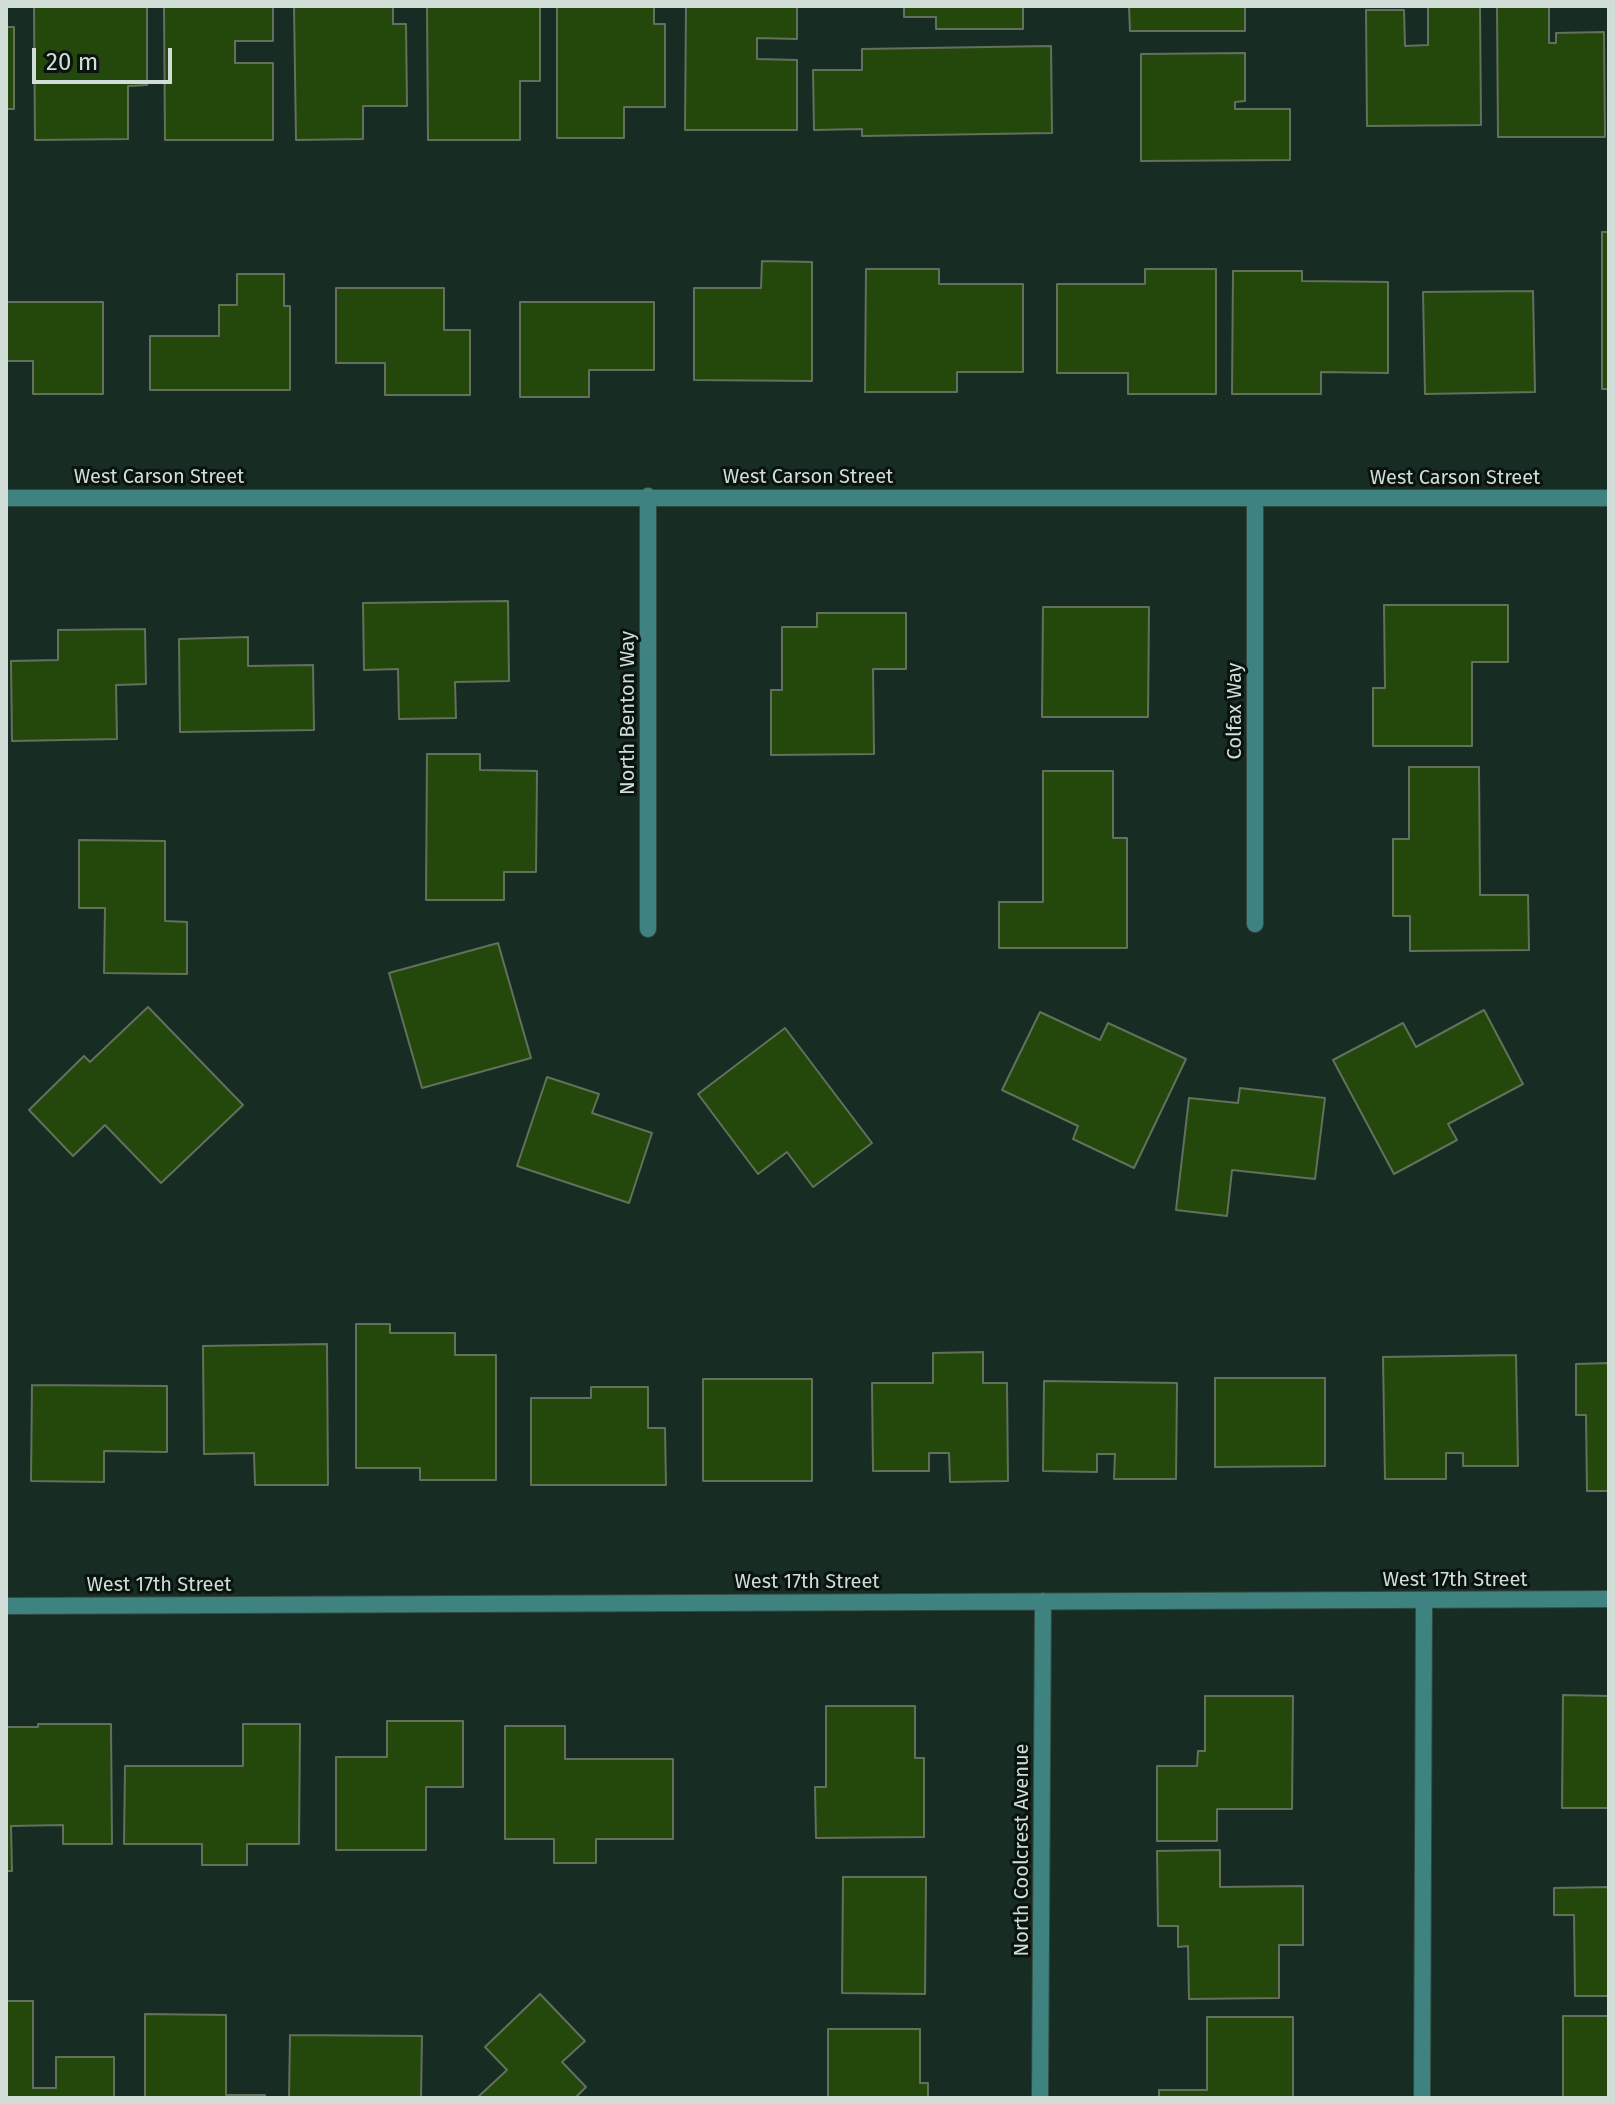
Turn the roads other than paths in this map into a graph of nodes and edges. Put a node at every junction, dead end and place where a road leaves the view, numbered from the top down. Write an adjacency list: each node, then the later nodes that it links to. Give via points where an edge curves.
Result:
1 (648, 496): 2 (street, West Carson Street); 3 (street, West Carson Street); 6 (street, North Benton Way)
2 (6, 498)
3 (1255, 498): 4 (street, West Carson Street); 5 (street, Colfax Way)
4 (1609, 498)
5 (1255, 924)
6 (648, 929)
7 (1609, 1599): 9 (street, West 17th Street)
8 (1043, 1601): 9 (street, West 17th Street); 10 (street, West 17th Street); 11 (street, North Coolcrest Avenue)
9 (1424, 1601): 12 (street)
10 (6, 1606)
11 (1040, 2098)
12 (1422, 2098)

